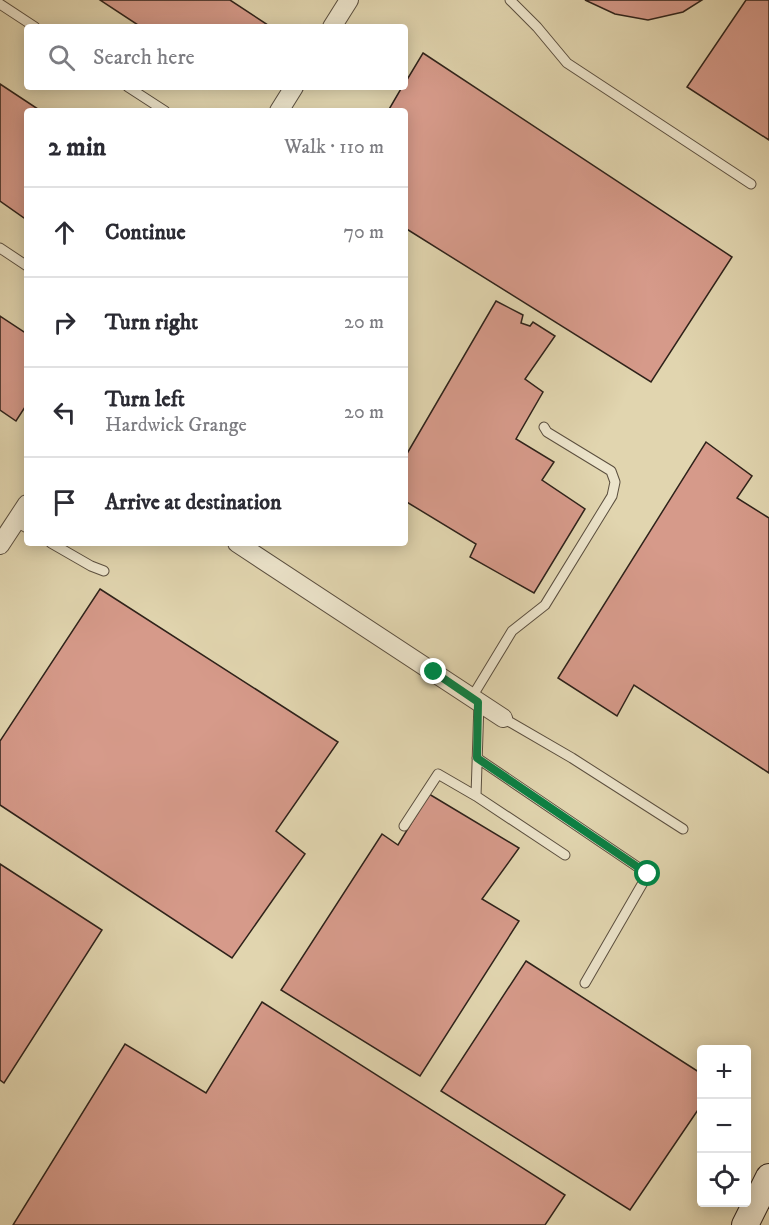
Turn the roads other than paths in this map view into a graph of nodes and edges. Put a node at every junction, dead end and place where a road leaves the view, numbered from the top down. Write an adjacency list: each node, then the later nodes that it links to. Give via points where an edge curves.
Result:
1 (349, 0): 5 (street)
2 (510, 0): 10 (lane, via 567,63)
3 (0, 4): 4 (lane)
4 (30, 24)
5 (334, 24)
6 (133, 90): 8 (lane)
7 (292, 90): 9 (street)
8 (160, 108)
9 (281, 108)
10 (751, 184)
11 (0, 248): 12 (lane)
12 (24, 264)
13 (544, 427): 19 (lane, via 611,471 615,482 612,496 546,604 512,631)
14 (21, 525): 15 (street)
15 (0, 546)
16 (56, 546): 18 (lane)
17 (247, 546): 19 (street)
18 (104, 572)
19 (475, 699): 20 (street); 21 (lane)
20 (503, 718): 24 (lane)
21 (477, 758): 22 (lane); 26 (lane, via 648,874)
22 (476, 796): 23 (lane, via 438,774); 25 (lane)
23 (404, 826)
24 (683, 829)
25 (565, 855)
26 (585, 983)
27 (769, 1177): 28 (main road)
28 (745, 1225)

